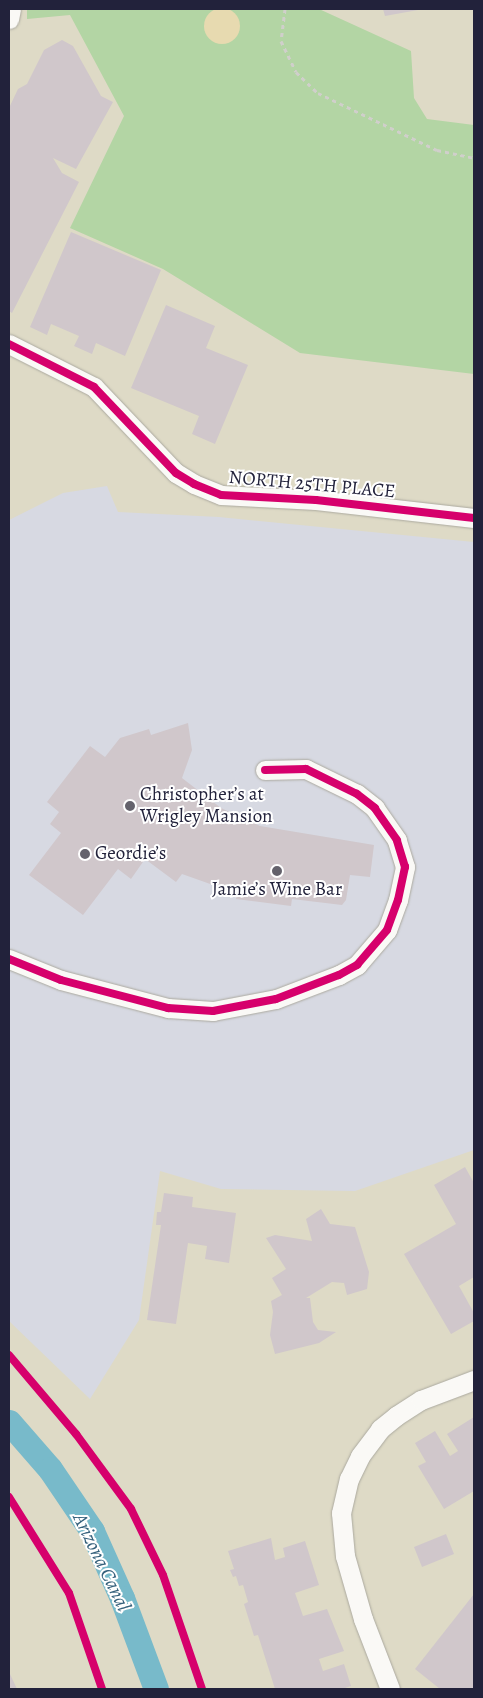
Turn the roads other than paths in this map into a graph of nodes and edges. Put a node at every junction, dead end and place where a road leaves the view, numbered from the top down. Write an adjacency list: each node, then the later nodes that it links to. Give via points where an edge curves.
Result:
1 (11, 9): 2 (street)
2 (9, 19)
3 (11, 348): 4 (street, NORTH 25TH PLACE, via 66,370 94,387 176,473 221,495 316,500)
4 (474, 518)
5 (265, 770): 6 (street, via 306,769 357,794 375,808 397,840 405,867 398,900 387,930 357,964 339,975 276,999 213,1011 168,1008 61,980)
6 (9, 959)
7 (474, 1380): 8 (street, via 421,1400 380,1429 351,1475 341,1513 345,1556 363,1619)
8 (390, 1689)

